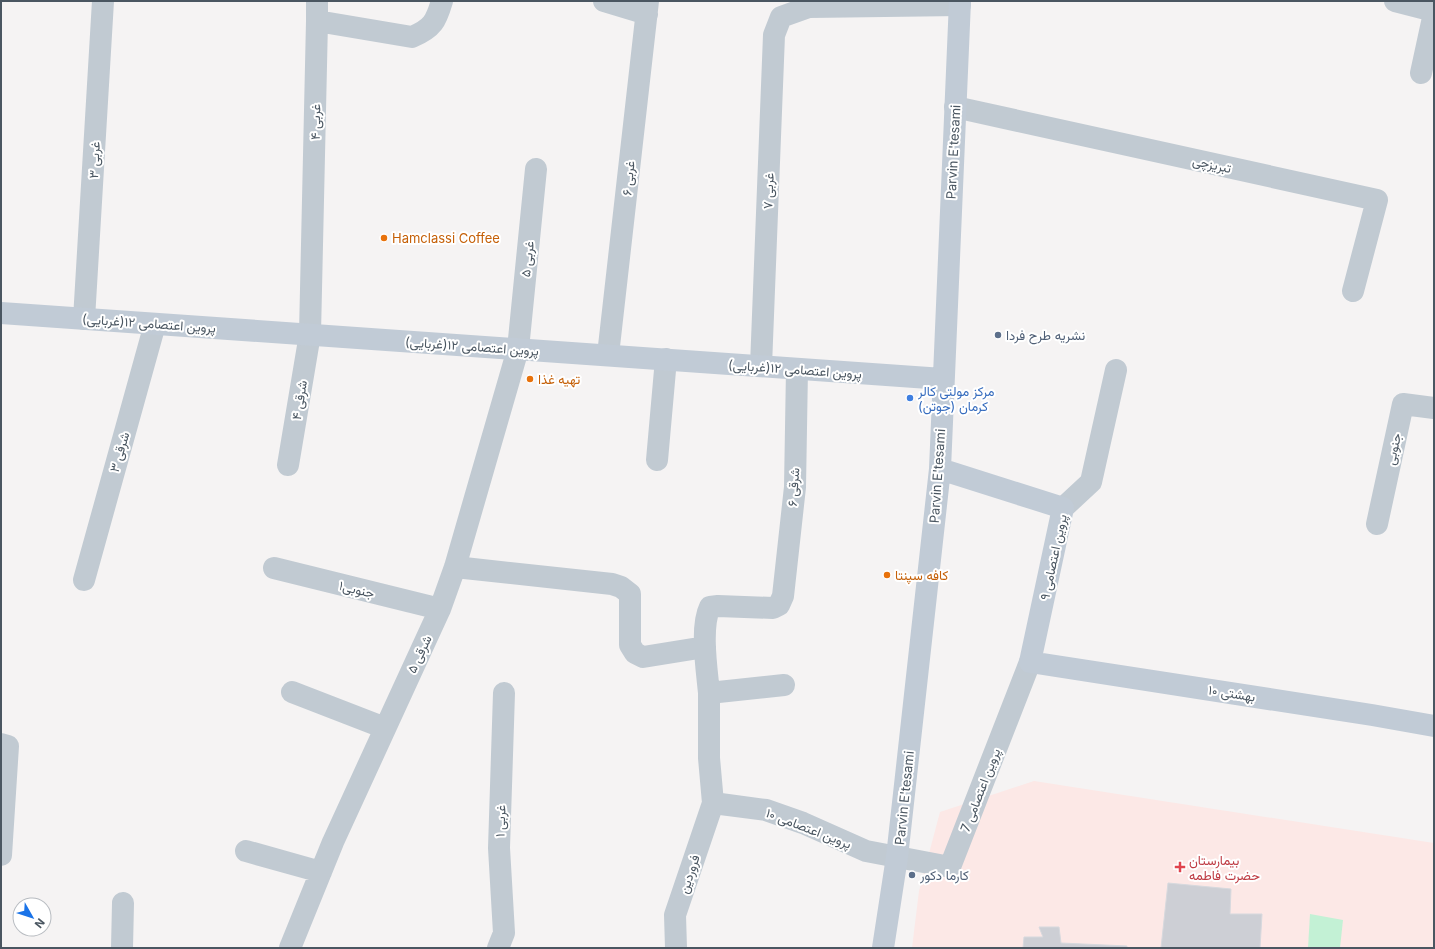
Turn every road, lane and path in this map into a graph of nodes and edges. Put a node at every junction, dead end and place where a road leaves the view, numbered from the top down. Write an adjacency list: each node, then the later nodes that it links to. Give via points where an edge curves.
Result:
1 (103, 1): 14 (street, غربی ۳)
2 (442, 1): 7 (street, غربی ۴, via 436,18 425,31 412,37)
3 (604, 1): 6 (street)
4 (1395, 1): 8 (street)
5 (960, 3): 10 (street, Parvin E'tesami); 20 (street, غربی ۷, via 809,7 781,17 774,35)
6 (647, 8): 18 (street, غربی ۶)
7 (317, 11): 16 (street, غربی ۴)
8 (1434, 12): 9 (street)
9 (1421, 73)
10 (955, 107): 12 (street, تبریزچی, via 1377,200); 23 (street, Parvin E'tesami)
11 (536, 169): 17 (street, غربی ۵)
12 (1353, 291)
13 (1, 313): 14 (street, پروین اعتصامی ۱۲(غربایی))
14 (84, 319): 15 (street, پروین اعتصامی ۱۲(غربایی))
15 (155, 324): 16 (street, پروین اعتصامی ۱۲(غربایی)); 32 (street, شرقی ۳)
16 (310, 334): 17 (street, پروین اعتصامی ۱۲(غربایی)); 26 (street, شرقی ۴)
17 (518, 349): 18 (street, پروین اعتصامی ۱۲(غربایی)); 30 (street, شرقی ۵)
18 (608, 355): 19 (street, پروین اعتصامی ۱۲(غربایی))
19 (666, 360): 20 (street, پروین اعتصامی ۱۲(غربایی)); 25 (street)
20 (761, 366): 21 (street, پروین اعتصامی ۱۲(غربایی))
21 (797, 369): 23 (street, پروین اعتصامی ۱۲(غربایی)); 34 (street, شرقی ۶, via 794,487 783,596 779,604 773,608 710,607 706,614)
22 (1116, 370): 28 (street, via 1091,482)
23 (943, 379): 27 (street, Parvin E'tesami)
24 (1434, 408): 29 (street, جنوبی, via 1403,404)
25 (657, 460)
26 (288, 465)
27 (940, 469): 28 (street, پروین اعتصامی ۹); 46 (street, Parvin E'tesami)
28 (1063, 508): 35 (street, پروین اعتصامی ۹)
29 (1376, 524)
30 (455, 567): 33 (street, شرقی ۵); 34 (street, via 612,584 630,594 630,645 635,653 643,657)
31 (274, 568): 33 (street, جنوبی۱)
32 (84, 580)
33 (440, 610): 41 (street, شرقی ۵)
34 (705, 647): 39 (street)
35 (1030, 662): 40 (street, بهشتی ۱۰); 46 (street, پروین اعتصامی 7, via 950,867)
36 (784, 685): 39 (street)
37 (292, 692): 41 (street)
38 (504, 693): 51 (street, غربی ۱, via 499,848 504,933)
39 (709, 693): 43 (street, via 708,758)
40 (1434, 726)
41 (385, 728): 47 (street, شرقی ۵)
42 (4, 745): 45 (street)
43 (713, 803): 46 (street, پروین اعتصامی ۱۰, via 766,810 803,823 866,851); 52 (street, فروردین, via 675,915)
44 (246, 851): 47 (street)
45 (1, 856)
46 (897, 857): 53 (street, Parvin E'tesami)
47 (321, 872): 50 (street, شرقی ۵)
48 (123, 903): 49 (street)
49 (122, 948)
50 (290, 948)
51 (498, 948)
52 (676, 948)
53 (883, 948)

